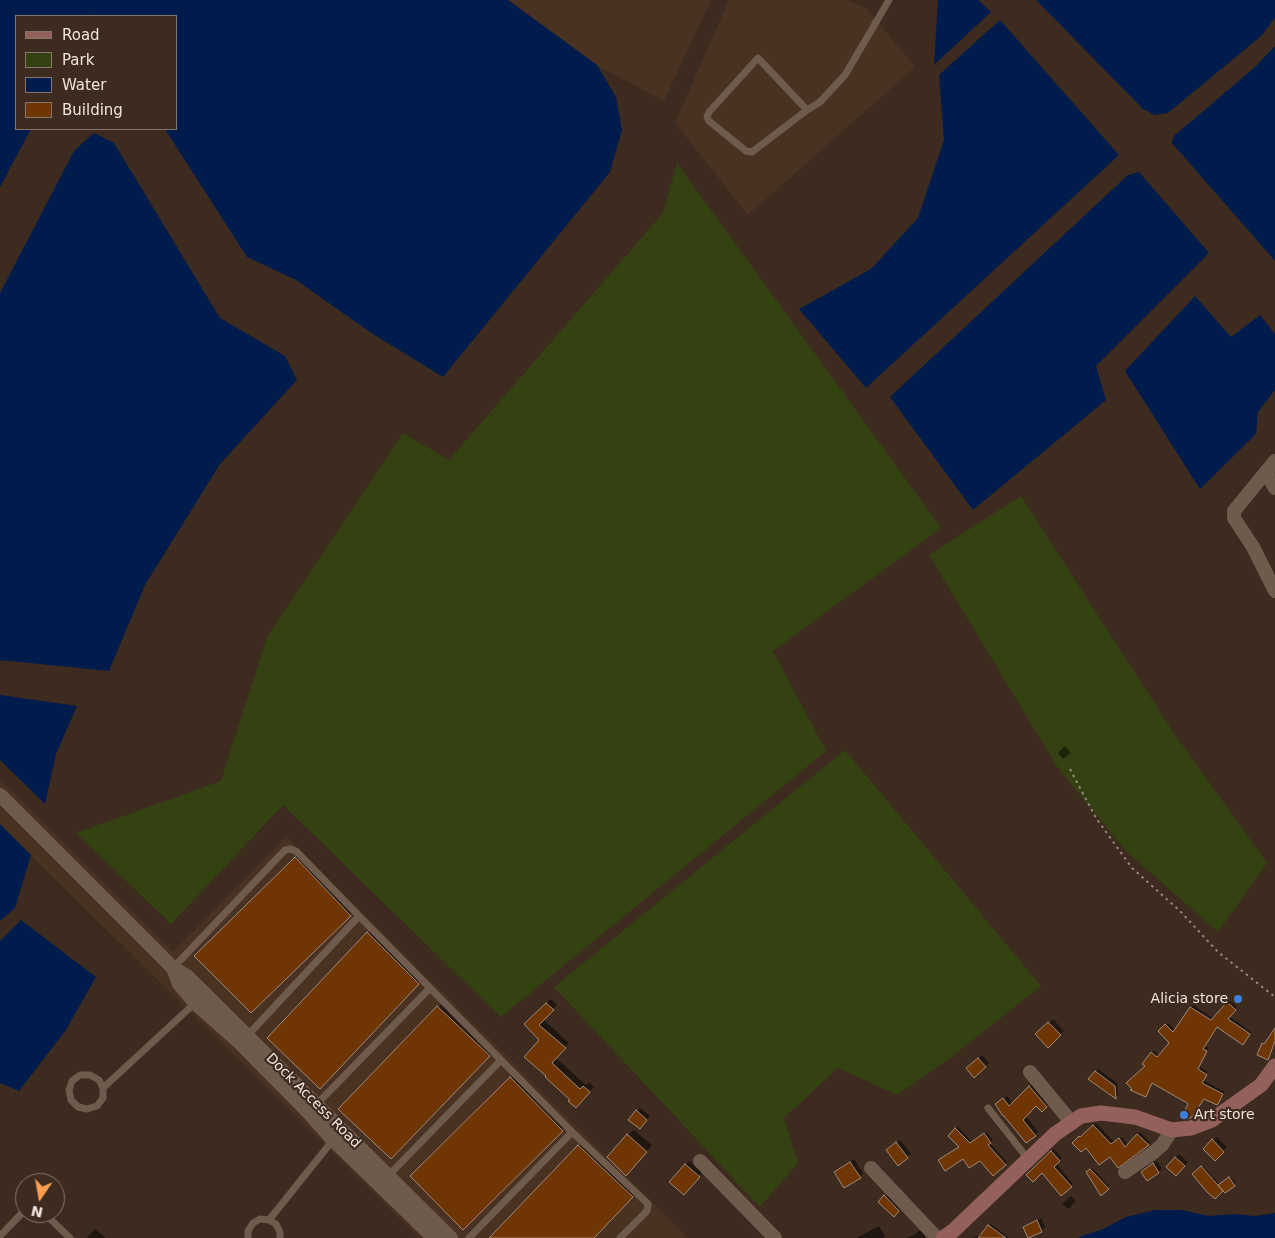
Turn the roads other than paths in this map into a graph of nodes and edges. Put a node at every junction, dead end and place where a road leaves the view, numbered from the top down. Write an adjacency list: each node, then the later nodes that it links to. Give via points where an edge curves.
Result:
1 (889, 0): 2 (lane, via 845,75 820,102)
2 (807, 110): 2 (lane, via 752,152 746,151 707,117 758,58)
3 (1271, 466): 4 (street); 5 (street, via 1234,511 1234,518)
4 (1275, 488)
5 (1275, 591)
6 (0, 795): 8 (street, Dock Access Road)
7 (359, 916): 8 (lane, via 296,851 285,850); 9 (lane); 11 (lane)
8 (173, 968): 10 (street, Dock Access Road, via 180,984); 11 (street, Dock Access Road, via 187,976)
9 (430, 988): 12 (lane); 17 (lane)
10 (195, 1003): 11 (street, Dock Access Road); 15 (lane)
11 (243, 1040): 17 (street, Dock Access Road)
12 (501, 1060): 20 (lane); 26 (lane)
13 (1275, 1066): 19 (street, via 1261,1085 1212,1120 1191,1128)
14 (1030, 1072): 18 (street)
15 (104, 1088): 15 (lane, via 90,1075 80,1075 72,1081 69,1090 71,1100 78,1107 88,1109 97,1106 103,1098)
16 (988, 1108): 22 (lane)
17 (312, 1109): 21 (street, Dock Access Road); 26 (street, Dock Access Road)
18 (1072, 1123): 19 (street, via 1081,1116 1101,1113 1135,1117); 22 (street)
19 (1172, 1130): 25 (street, via 1162,1145)
20 (572, 1132): 36 (lane); 37 (lane, via 648,1204 647,1212)
21 (333, 1140): 26 (street, Dock Access Road); 28 (lane)
22 (1028, 1159): 40 (street)
23 (700, 1160): 38 (street)
24 (871, 1168): 39 (street)
25 (1125, 1172)
26 (383, 1180): 34 (street, Dock Access Road); 35 (street, Dock Access Road)
27 (15, 1220): 30 (lane)
28 (269, 1220): 32 (lane, via 253,1223); 33 (lane, via 276,1224)
29 (54, 1223): 31 (lane)
30 (0, 1236)
31 (70, 1238)
32 (248, 1238)
33 (280, 1238)
34 (434, 1238)
35 (451, 1238)
36 (469, 1238)
37 (620, 1238)
38 (775, 1238)
39 (937, 1238)
40 (943, 1238)

